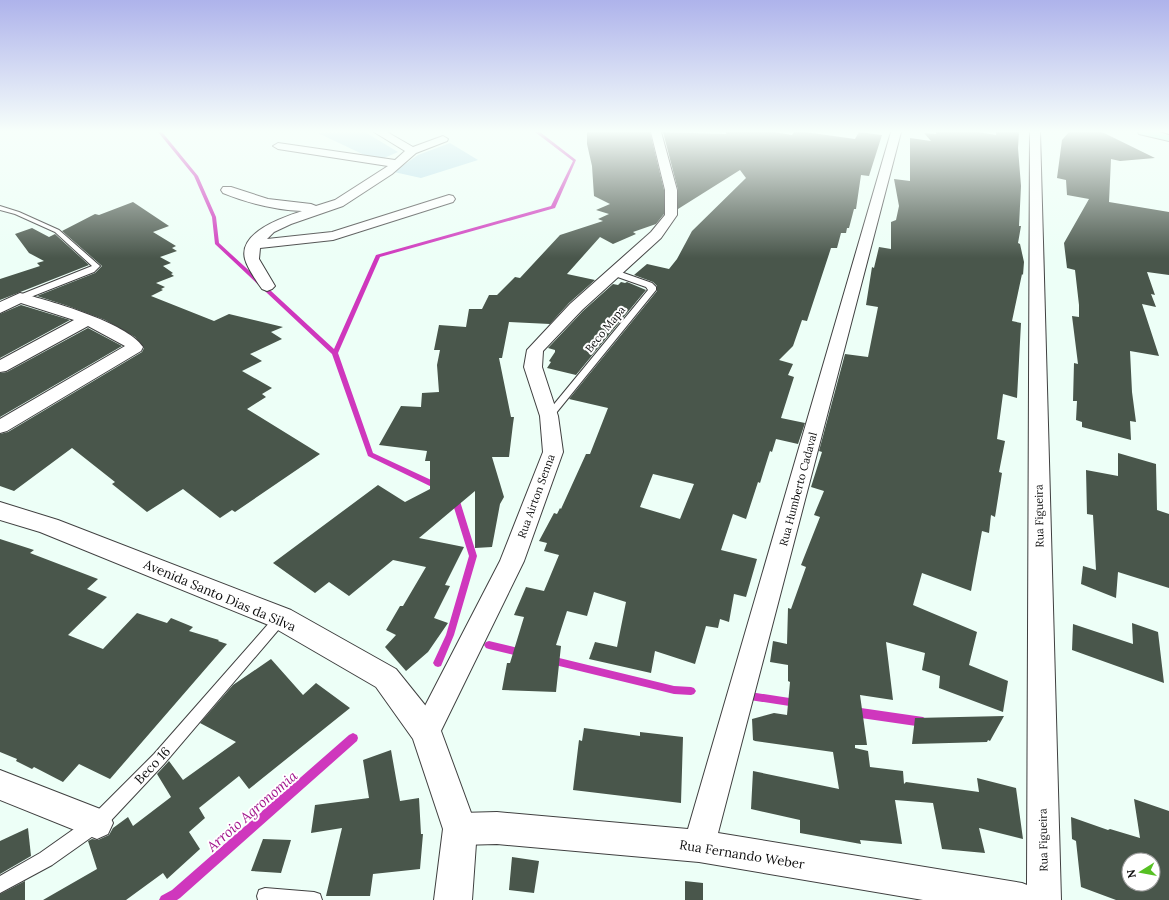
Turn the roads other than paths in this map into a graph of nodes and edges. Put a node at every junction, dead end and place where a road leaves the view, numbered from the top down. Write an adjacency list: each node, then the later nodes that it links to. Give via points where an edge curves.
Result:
1 (385, 174): 8 (street, via 339,203)
2 (666, 174): 10 (street, Rua Airton Senna, via 671,215 656,235)
3 (884, 174): 24 (street, Rua Humberto Cadaval)
4 (1035, 174): 30 (street, Rua Figueira)
5 (227, 190): 8 (street, via 283,207)
6 (449, 199): 9 (street, via 333,236)
7 (0, 208): 12 (lane, via 57,231 96,266)
8 (323, 209): 9 (street, via 269,229)
9 (254, 244): 11 (street, via 252,259)
10 (615, 273): 16 (street, Rua Airton Senna, via 576,307 535,350 533,367); 16 (lane, Beco Mapa, via 649,285 652,290)
11 (267, 286)
12 (20, 298): 13 (street); 14 (street)
13 (0, 308)
14 (88, 319): 15 (street); 17 (street, via 135,347)
15 (0, 367)
16 (549, 416): 20 (street, Rua Airton Senna, via 553,452 512,561)
17 (0, 428)
18 (0, 511): 19 (street, Avenida Santo Dias da Silva, via 49,526)
19 (281, 618): 20 (street, Avenida Santo Dias da Silva, via 386,678); 22 (lane, Beco 16, via 159,758)
20 (426, 731): 23 (street, Avenida Santo Dias da Silva)
21 (0, 785): 22 (street)
22 (97, 824): 25 (lane, Beco 16)
23 (460, 829): 24 (street, Rua Fernando Weber, via 497,828); 28 (street, Avenida Santo Dias da Silva)
24 (699, 846): 29 (street, Rua Fernando Weber)
25 (0, 885)
26 (264, 896): 27 (lane)
27 (314, 900)
28 (453, 900)
29 (1022, 900)
30 (1044, 900)

